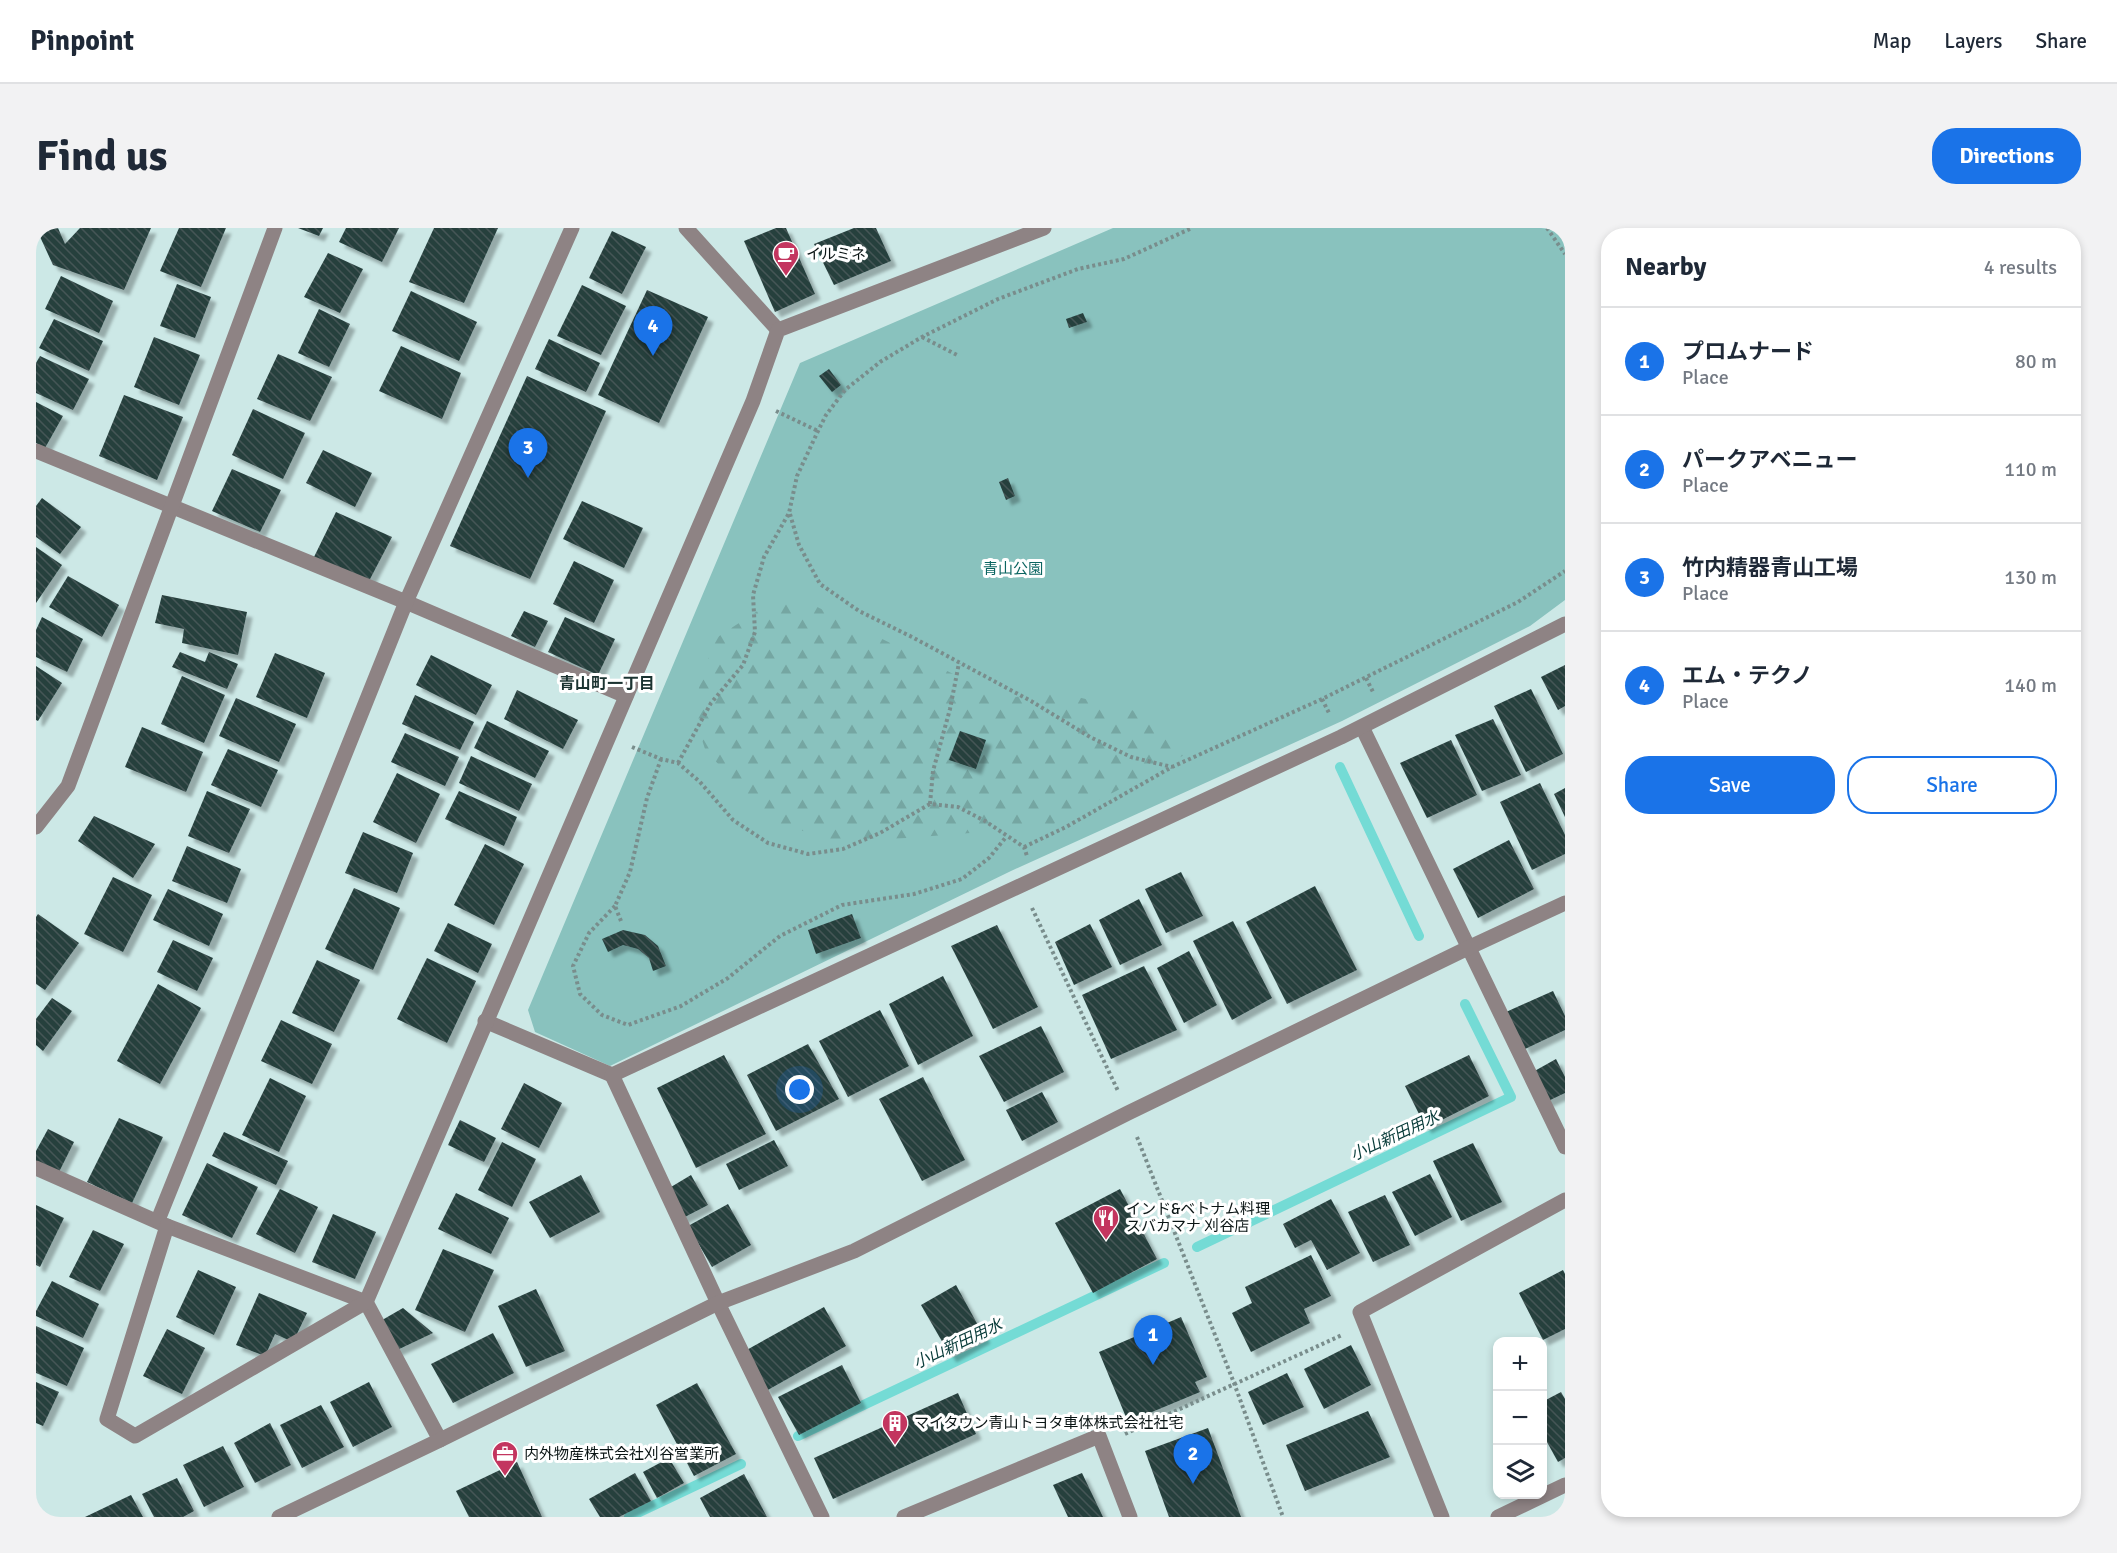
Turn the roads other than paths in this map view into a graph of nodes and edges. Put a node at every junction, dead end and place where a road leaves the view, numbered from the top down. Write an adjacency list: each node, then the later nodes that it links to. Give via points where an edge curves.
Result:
1 (275, 228): 7 (street)
2 (572, 228): 8 (street)
3 (686, 228): 5 (street)
4 (1044, 228): 5 (street)
5 (778, 330): 10 (street, via 753,401)
6 (36, 451): 7 (street)
7 (173, 506): 8 (street); 12 (street, via 68,786)
8 (406, 602): 10 (street); 20 (street)
9 (1565, 624): 11 (street)
10 (626, 696): 15 (street)
11 (1362, 727): 14 (street); 16 (street)
12 (36, 826)
13 (1565, 903): 14 (street)
14 (1470, 947): 17 (street); 22 (street, via 854,1251)
15 (485, 1022): 16 (street); 21 (street)
16 (612, 1075): 22 (street)
17 (1565, 1147)
18 (36, 1168): 20 (street)
19 (1565, 1200): 29 (street, via 1360,1312)
20 (162, 1223): 21 (street); 21 (street, via 107,1419 135,1436)
21 (366, 1302): 23 (street)
22 (718, 1303): 23 (street); 26 (street)
23 (440, 1440): 25 (street)
24 (1565, 1485): 30 (street)
25 (279, 1517)
26 (822, 1517)
27 (904, 1517): 28 (street, via 1099,1436)
28 (1130, 1517)
29 (1442, 1517)
30 (1498, 1517)

